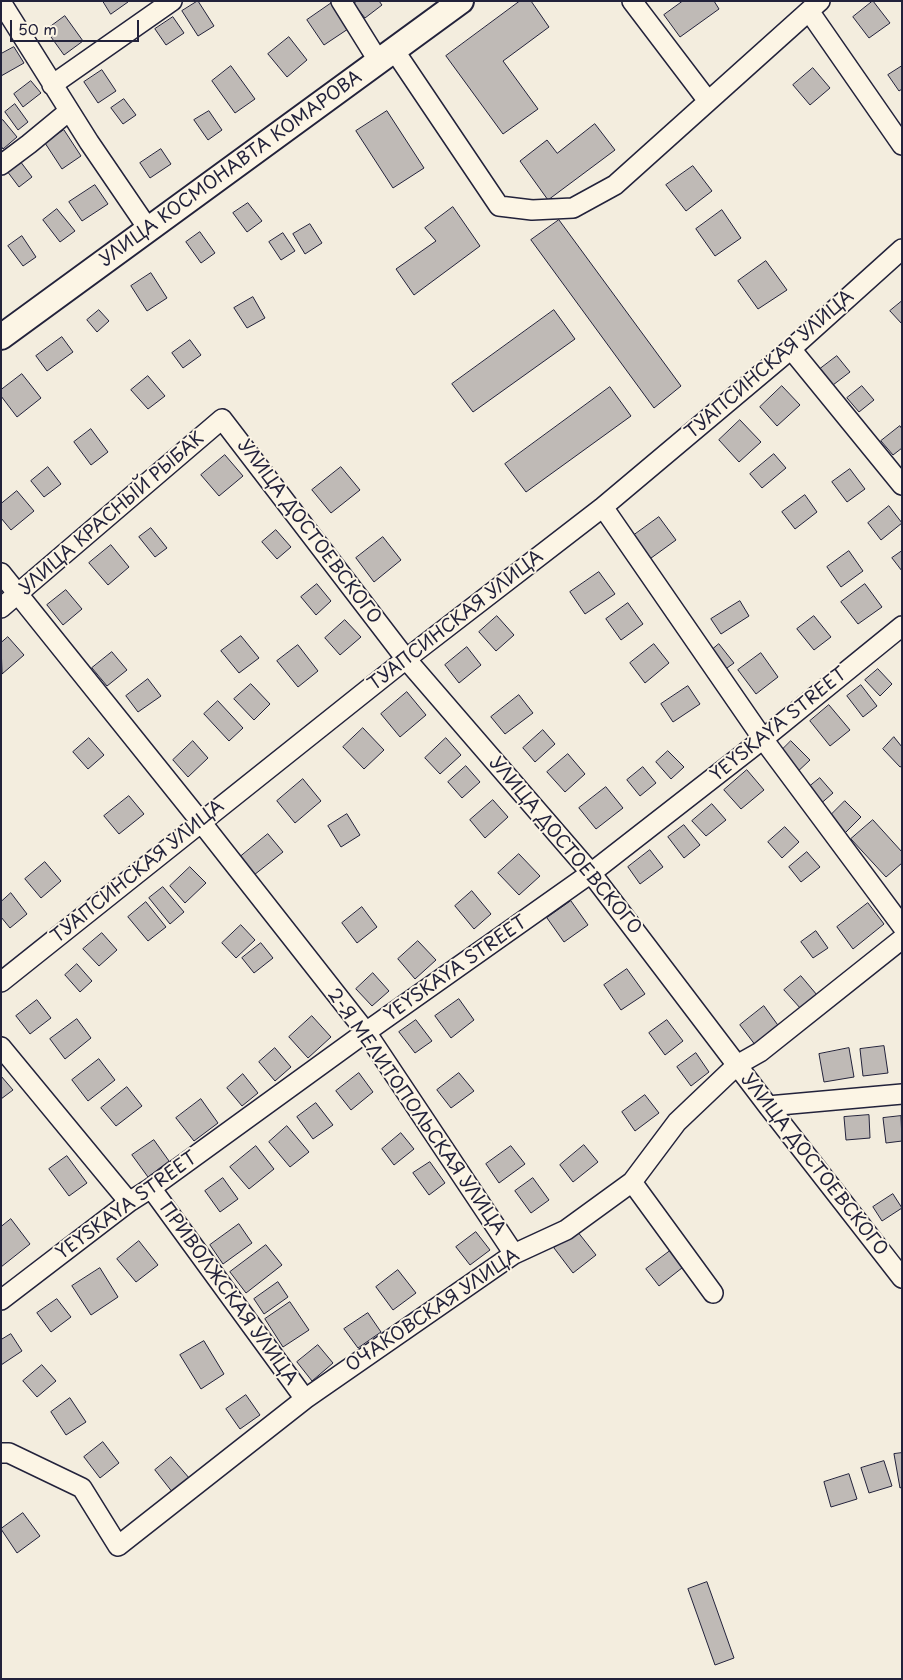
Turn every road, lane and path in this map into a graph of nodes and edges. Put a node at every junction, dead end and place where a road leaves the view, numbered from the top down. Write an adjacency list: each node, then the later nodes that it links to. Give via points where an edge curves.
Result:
1 (172, 1): 8 (street)
2 (341, 1): 7 (street)
3 (461, 1): 7 (main road, УЛИЦА КОСМОНАВТА КОМАРОВА)
4 (632, 1): 9 (street)
5 (1, 2): 8 (street)
6 (814, 6): 9 (street); 11 (street)
7 (386, 56): 9 (street, via 499,206 532,210 573,208 615,185); 13 (main road, УЛИЦА КОСМОНАВТА КОМАРОВА)
8 (52, 85): 10 (street)
9 (708, 101)
10 (69, 111): 12 (street); 13 (street)
11 (902, 145)
12 (1, 165)
13 (149, 230): 15 (main road, УЛИЦА КОСМОНАВТА КОМАРОВА)
14 (902, 249): 16 (street, ТУАПСИНСКАЯ УЛИЦА)
15 (1, 337)
16 (791, 349): 18 (street); 19 (street, ТУАПСИНСКАЯ УЛИЦА)
17 (222, 419): 21 (street, УЛИЦА КРАСНЫЙ РЫБАК); 24 (street, УЛИЦА ДОСТОЕВСКОГО)
18 (902, 485)
19 (603, 507): 24 (street, ТУАПСИНСКАЯ УЛИЦА); 25 (street)
20 (1, 573): 21 (street, 2-Я МЕЛИТОПОЛЬСКАЯ УЛИЦА)
21 (18, 595): 22 (street, УЛИЦА КРАСНЫЙ РЫБАК); 26 (street, 2-Я МЕЛИТОПОЛЬСКАЯ УЛИЦА)
22 (1, 608)
23 (902, 626): 25 (street, YEYSKAYA STREET)
24 (406, 659): 26 (street, ТУАПСИНСКАЯ УЛИЦА); 27 (street, УЛИЦА ДОСТОЕВСКОГО)
25 (763, 739): 27 (street, YEYSKAYA STREET); 28 (street)
26 (200, 822): 30 (street, ТУАПСИНСКАЯ УЛИЦА); 31 (street, 2-Я МЕЛИТОПОЛЬСКАЯ УЛИЦА)
27 (591, 873): 31 (street, YEYSKAYA STREET); 33 (street, УЛИЦА ДОСТОЕВСКОГО)
28 (902, 926)
29 (902, 939): 33 (street, ОЧАКОВСКАЯ УЛИЦА, via 760,1052)
30 (1, 982)
31 (366, 1032): 37 (street, YEYSKAYA STREET); 39 (street, 2-Я МЕЛИТОПОЛЬСКАЯ УЛИЦА)
32 (1, 1046): 38 (street)
33 (737, 1065): 35 (street, УЛИЦА ДОСТОЕВСКОГО); 36 (street, ОЧАКОВСКАЯ УЛИЦА, via 677,1122)
34 (902, 1094): 35 (street)
35 (768, 1106): 40 (street, УЛИЦА ДОСТОЕВСКОГО)
36 (632, 1182): 39 (street, ОЧАКОВСКАЯ УЛИЦА, via 566,1230); 41 (street)
37 (151, 1188): 38 (street, YEYSKAYA STREET); 43 (street, ПРИВОЛЖСКАЯ УЛИЦА)
38 (129, 1202): 42 (street, YEYSKAYA STREET)
39 (514, 1254): 43 (street, ОЧАКОВСКАЯ УЛИЦА)
40 (902, 1278)
41 (713, 1293)
42 (1, 1300)
43 (305, 1399): 44 (street, ОЧАКОВСКАЯ УЛИЦА, via 118,1546 82,1488 9,1453)
44 (1, 1453)

